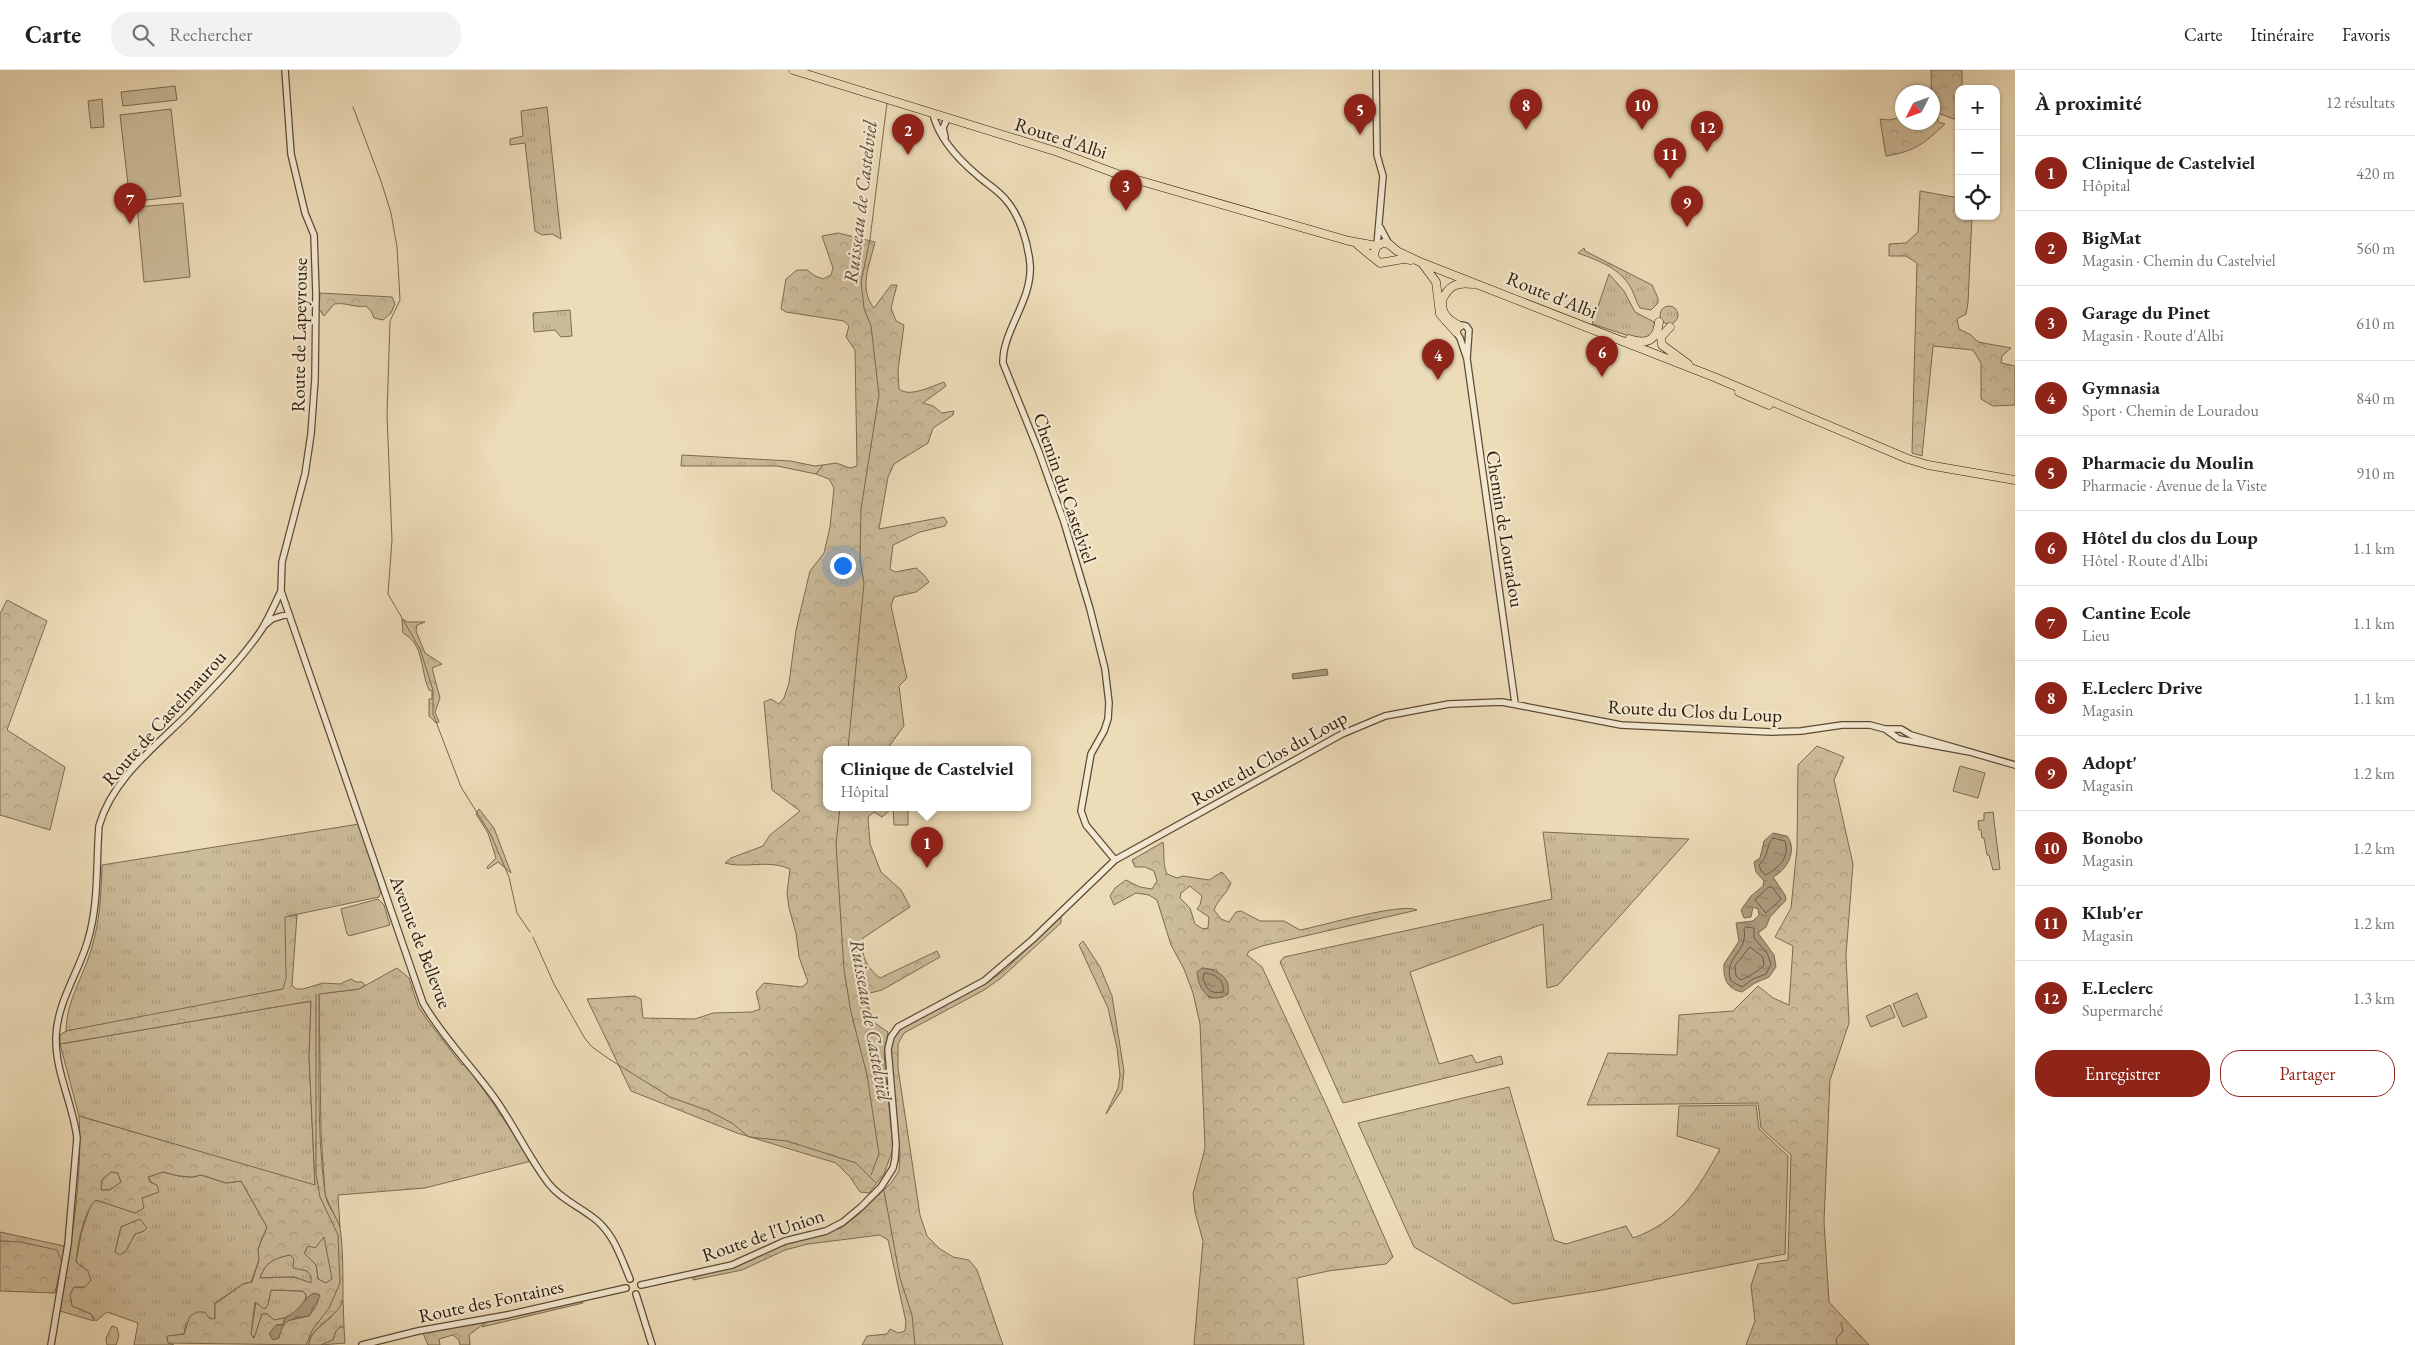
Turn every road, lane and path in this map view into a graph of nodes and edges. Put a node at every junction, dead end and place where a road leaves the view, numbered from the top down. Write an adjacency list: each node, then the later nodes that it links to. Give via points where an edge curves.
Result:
1 (286, 70): 25 (street, Route de Lapeyrouse, via 290,149 316,253 315,379 310,442 282,562)
2 (793, 70): 4 (main road, Route d'Albi)
3 (1376, 70): 7 (street, via 1377,155 1383,176)
4 (933, 114): 5 (main road, Route d'Albi); 6 (street, Chemin du Castelviel, via 936,127)
5 (946, 119): 6 (street, via 943,128); 8 (main road, Route d'Albi, via 1058,152 1120,175)
6 (947, 144): 36 (street, Chemin du Castelviel, via 975,174 1007,200 1026,244 1030,264 1028,285 1005,347 1003,363 1064,522 1105,669 1108,719 1091,754 1081,811 1086,825)
7 (1380, 227): 9 (street); 10 (street)
8 (1349, 241): 9 (main road, Route d'Albi); 11 (main road, Route d'Albi)
9 (1377, 246): 10 (main road, via 1383,243); 11 (main road)
10 (1391, 246): 12 (main road, via 1394,256); 13 (main road, Route d'Albi)
11 (1375, 258): 12 (main road, via 1382,264)
12 (1391, 261): 13 (main road, Route d'Albi)
13 (1420, 262): 14 (main road, Route d'Albi); 18 (main road, via 1436,282 1440,314)
14 (1481, 284): 15 (main road, Route d'Albi); 18 (main road, via 1456,284 1443,298 1445,315)
15 (1567, 319): 16 (main road, via 1640,343 1654,338); 21 (main road, Route d'Albi)
16 (1659, 322)
17 (1670, 327): 22 (main road, via 1661,337 1664,348)
18 (1458, 332): 19 (street); 19 (street, via 1468,328); 20 (street)
19 (1467, 337): 20 (street)
20 (1466, 359): 30 (street, Chemin de Louradou)
21 (1671, 361): 22 (main road, Route d'Albi); 23 (main road, Route d'Albi, via 1767,404)
22 (1705, 374): 23 (main road, Route d'Albi)
23 (1795, 413): 24 (main road, Route d'Albi, via 1918,462)
24 (2015, 480)
25 (281, 591): 26 (street, Route de Castelmaurou); 27 (street, Avenue de Bellevue)
26 (272, 608): 28 (street); 29 (street, Route de Castelmaurou)
27 (288, 614): 28 (street, Route de Castelmaurou); 38 (street, Avenue de Bellevue, via 424,1002 495,1099 550,1184 598,1221 610,1235 618,1246)
28 (280, 616): 29 (street, Route de Castelmaurou)
29 (262, 628): 42 (street, Route de Castelmaurou, via 216,684 126,778 103,810 92,923 57,1026 59,1063 77,1138 68,1244)
30 (1515, 703): 31 (street, Route du Clos du Loup, via 1599,721 1640,726 1771,732 1842,725 1870,725); 36 (street, Route du Clos du Loup, via 1449,704 1370,720)
31 (1885, 729): 32 (street, Route du Clos du Loup); 34 (street, Route du Clos du Loup)
32 (1897, 730): 33 (street, Route du Clos du Loup); 34 (street)
33 (1904, 735): 34 (street); 35 (street)
34 (1896, 737)
35 (2015, 765)
36 (1115, 860): 37 (street, Route du Clos du Loup, via 984,981 911,1018 893,1032 888,1058 895,1158 893,1168)
37 (881, 1187): 39 (street, Route de l'Union, via 852,1216 826,1231 785,1241 717,1269)
38 (630, 1279): 39 (street, via 638,1280); 40 (street)
39 (641, 1285): 41 (street)
40 (626, 1288): 41 (street, via 630,1294); 43 (street, Route des Fontaines)
41 (636, 1294): 44 (street)
42 (51, 1345)
43 (362, 1345)
44 (652, 1345)

